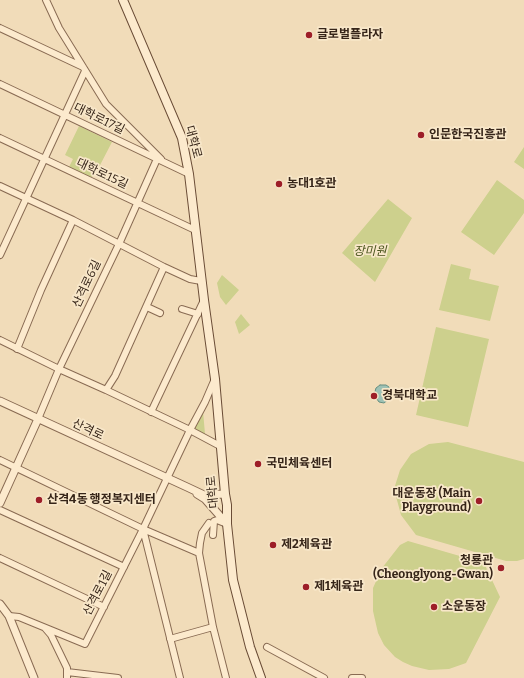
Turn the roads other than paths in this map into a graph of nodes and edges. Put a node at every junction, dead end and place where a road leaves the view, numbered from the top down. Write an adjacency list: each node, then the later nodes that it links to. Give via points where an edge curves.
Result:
1 (46, 0): 4 (street, via 59,28)
2 (122, 0): 11 (main road, 대학로, via 182,138)
3 (0, 28): 4 (street)
4 (84, 69): 6 (street); 10 (street, via 106,104)
5 (0, 84): 6 (street, 대학로17길)
6 (65, 115): 8 (street); 9 (street, 대학로17길)
7 (0, 138): 8 (street, 대학로15길)
8 (44, 159): 13 (street); 14 (street, 대학로15길)
9 (157, 159): 10 (street, 대학로17길); 14 (street, 산격로6길)
10 (165, 163): 11 (street, 대학로17길)
11 (189, 174): 16 (main road, 대학로)
12 (0, 186): 13 (street)
13 (26, 198): 15 (street); 18 (street)
14 (137, 203): 16 (street, 대학로15길); 17 (street, 산격로6길)
15 (73, 220): 17 (street); 27 (street)
16 (195, 230): 20 (main road, 대학로)
17 (119, 244): 19 (street); 28 (street, 산격로6길)
18 (0, 255)
19 (164, 267): 20 (street, via 190,279); 22 (street)
20 (201, 281): 21 (main road, 대학로)
21 (204, 300): 25 (street); 29 (main road, 대학로)
22 (147, 307): 24 (street); 30 (street)
23 (182, 309): 25 (street)
24 (160, 313)
25 (198, 314): 32 (street)
26 (0, 340): 27 (street)
27 (17, 349): 28 (street)
28 (59, 369): 30 (street); 33 (street, 산격로6길)
29 (215, 379): 34 (street); 35 (main road, 대학로)
30 (106, 390): 32 (street)
31 (0, 401): 33 (street, 산격로)
32 (151, 412): 34 (street)
33 (38, 419): 37 (street); 38 (street, 산격로)
34 (190, 430): 35 (street); 38 (street)
35 (220, 446): 40 (main road, 대학로)
36 (0, 460): 37 (street)
37 (16, 468): 41 (street); 45 (street)
38 (167, 479): 39 (street, 산격로); 45 (street, 산격로1길)
39 (187, 487): 40 (street, 산격로, via 204,494); 44 (street, via 205,499)
40 (224, 494): 44 (main road, 대학로)
41 (0, 503)
42 (0, 510): 49 (street)
43 (209, 523): 47 (street, via 202,533)
44 (227, 524): 46 (street, via 214,521); 62 (main road, 대학로, via 233,580 250,647)
45 (143, 529): 47 (street); 49 (street, 산격로1길); 55 (street)
46 (213, 535)
47 (200, 553): 53 (street)
48 (0, 558): 51 (street)
49 (124, 567): 51 (street, 산격로1길)
50 (0, 604): 52 (street)
51 (104, 607): 54 (street, 산격로1길, via 85,644)
52 (9, 616): 54 (street, 산격로1길, via 19,617); 58 (street)
53 (213, 627): 55 (street); 61 (street)
54 (45, 628): 57 (street, via 67,668)
55 (170, 639): 60 (street)
56 (267, 646): 63 (street)
57 (67, 675): 59 (street)
58 (34, 678)
59 (118, 678)
60 (180, 678)
61 (226, 678)
62 (261, 678)
63 (324, 678)
64 (352, 678): 65 (street)
65 (362, 678)

